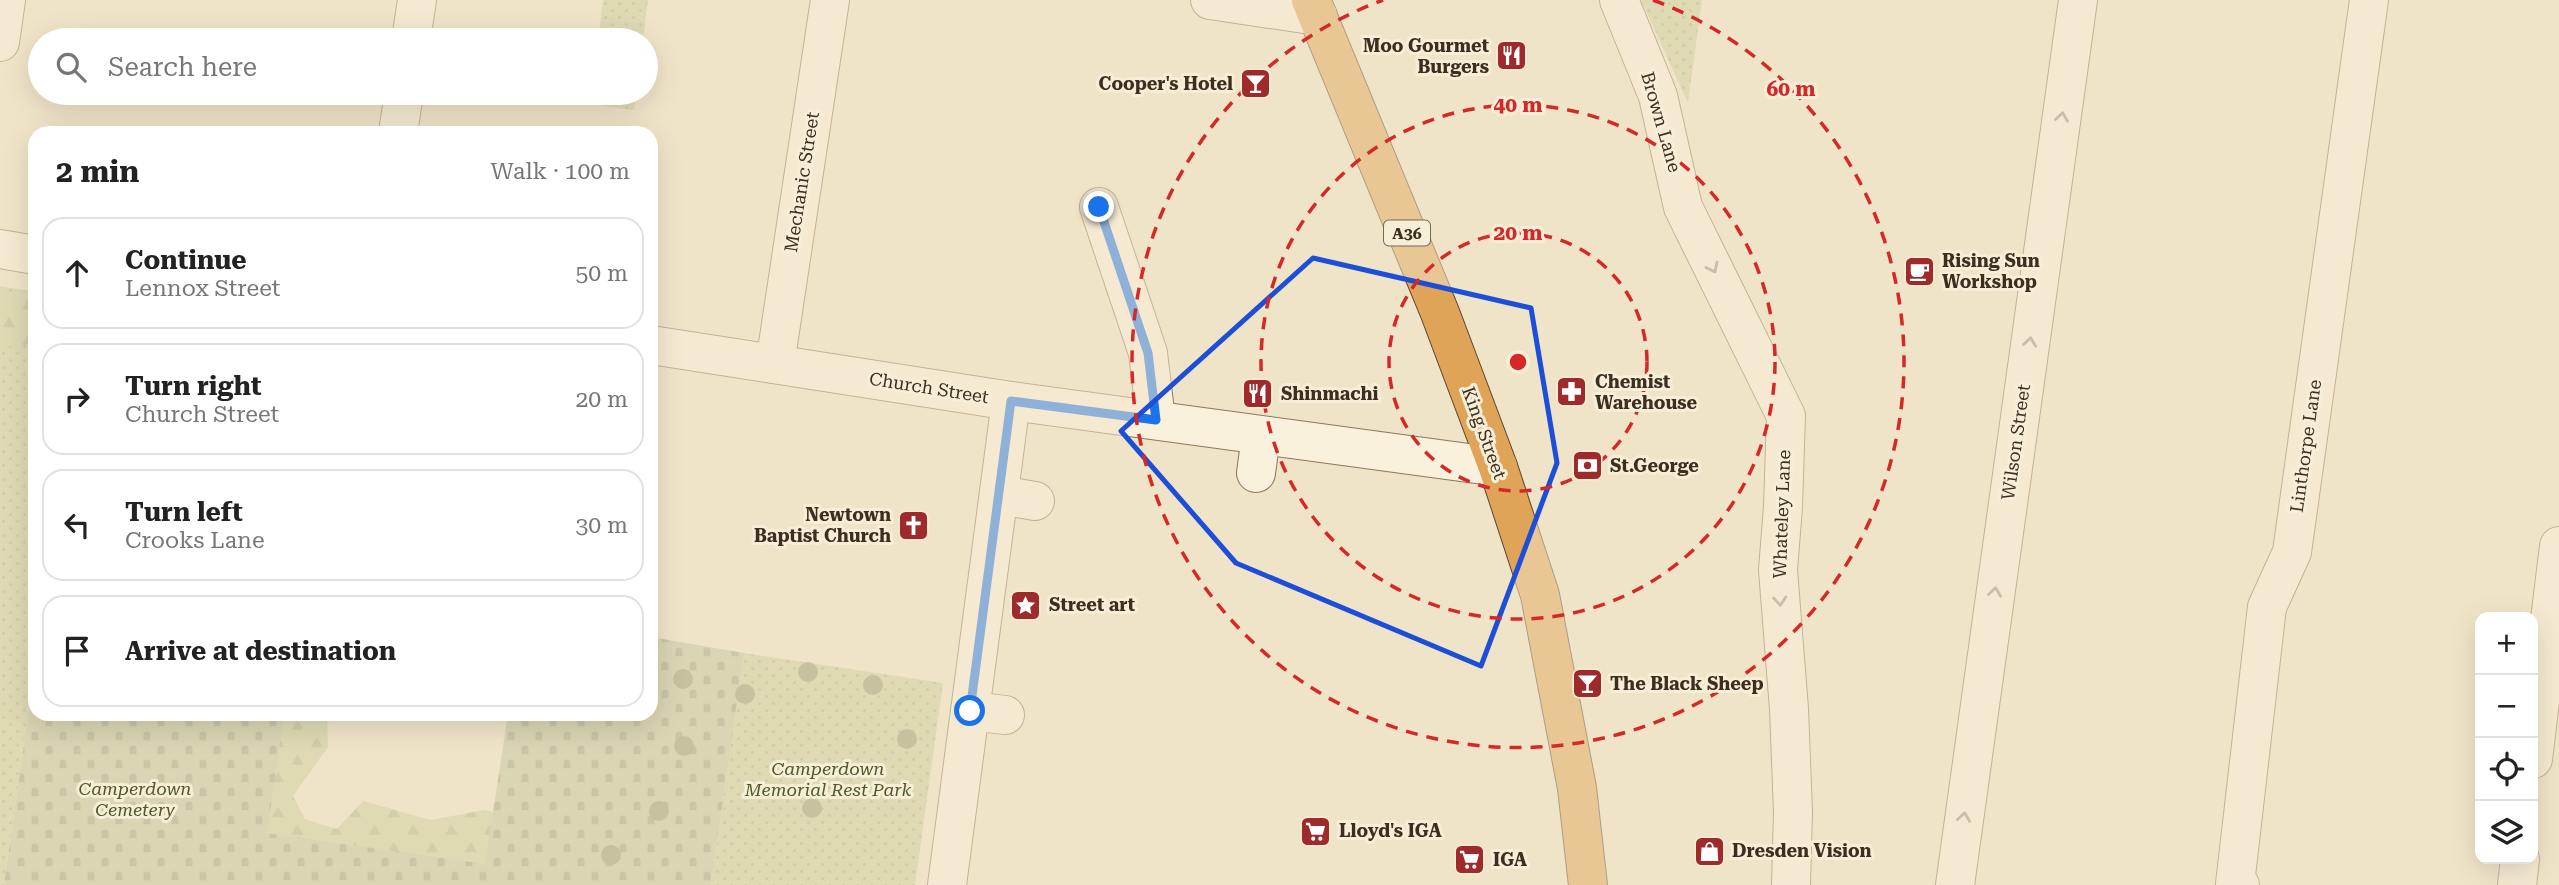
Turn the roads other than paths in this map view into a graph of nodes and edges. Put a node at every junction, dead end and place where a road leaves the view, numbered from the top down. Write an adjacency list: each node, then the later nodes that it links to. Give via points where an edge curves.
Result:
1 (6, 0): 10 (street)
2 (417, 0): 9 (street)
3 (830, 0): 18 (street, Mechanic Street)
4 (1210, 0): 8 (street)
5 (1619, 0): 14 (street, Brown Lane, via 1658,96)
6 (2078, 0): 30 (street, Wilson Street, one-way to 6)
7 (2369, 0): 31 (street, Linthorpe Lane, via 2292,552 2267,607 2235,884)
8 (1315, 8): 22 (highway, King Street / A36)
9 (413, 28)
10 (0, 43)
11 (402, 105): 12 (street)
12 (399, 126)
13 (1099, 207): 20 (street, via 1148,353)
14 (1683, 207): 29 (street, Whateley Lane, one-way to 29, via 1786,416 1778,570 1789,709)
15 (0, 249): 16 (street)
16 (28, 254)
17 (658, 346): 18 (street, Church Street)
18 (775, 364): 19 (street, Church Street)
19 (1011, 401): 20 (street, Church Street); 27 (street, via 1017,498 988,713)
20 (1156, 420): 21 (street, Church Street)
21 (1261, 436): 22 (street, Church Street); 23 (street)
22 (1498, 467): 28 (highway, King Street / A36, via 1540,595 1577,788)
23 (1256, 473)
24 (2559, 546): 25 (street)
25 (2536, 738)
26 (2519, 864): 32 (street)
27 (947, 885)
28 (1588, 885)
29 (1791, 885)
30 (1955, 885)
31 (2240, 885)
32 (2517, 885)

